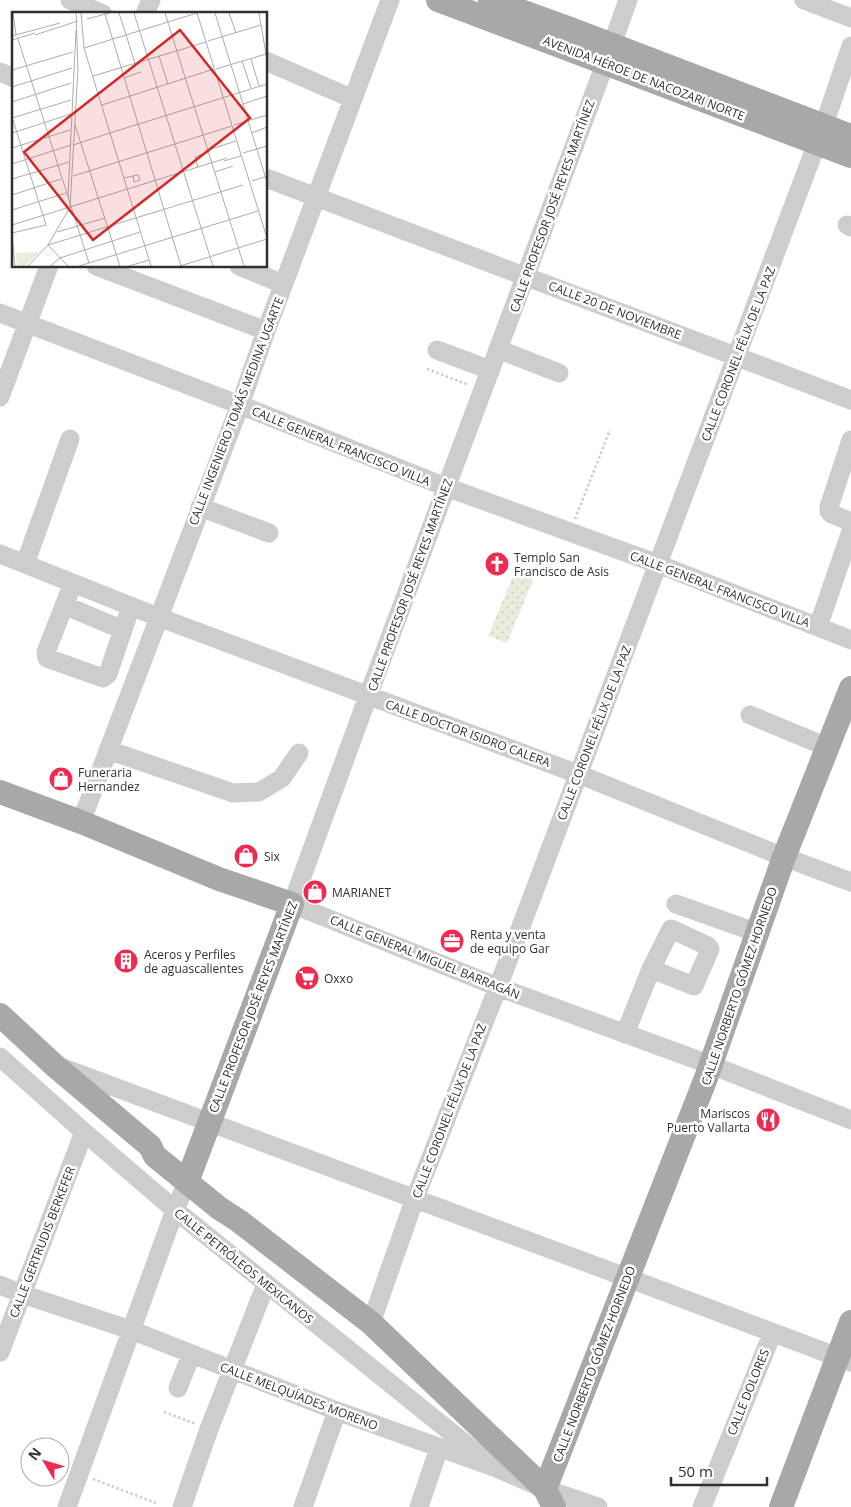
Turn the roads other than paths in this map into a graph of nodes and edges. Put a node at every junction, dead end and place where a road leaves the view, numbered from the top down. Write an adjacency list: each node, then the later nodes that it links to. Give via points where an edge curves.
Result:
1 (70, 0): 8 (street)
2 (151, 0): 9 (street)
3 (390, 0): 16 (street, CALLE INGENIERO TOMÁS MEDINA UGARTE)
4 (438, 0): 12 (main road, AVENIDA HÉROE DE NACOZARI NORTE)
5 (490, 0): 12 (main road, AVENIDA HÉROE DE NACOZARI NORTE)
6 (628, 0): 12 (street, CALLE PROFESOR JOSÉ REYES MARTÍNEZ)
7 (804, 0): 10 (street)
8 (98, 12)
9 (147, 12)
10 (851, 18)
11 (851, 46): 17 (street, CALLE CORONEL FÉLIX DE LA PAZ)
12 (609, 54): 17 (main road, AVENIDA HÉROE DE NACOZARI NORTE); 25 (street, CALLE PROFESOR JOSÉ REYES MARTÍNEZ)
13 (268, 62): 16 (street)
14 (0, 72): 15 (street)
15 (12, 77)
16 (353, 99): 21 (street, CALLE INGENIERO TOMÁS MEDINA UGARTE)
17 (821, 134): 18 (main road, AVENIDA HÉROE DE NACOZARI NORTE); 19 (main road, AVENIDA HÉROE DE NACOZARI NORTE); 32 (street, CALLE CORONEL FÉLIX DE LA PAZ)
18 (851, 136)
19 (851, 156)
20 (268, 179): 21 (street, CALLE 20 DE NOVIEMBRE)
21 (316, 197): 25 (street, CALLE 20 DE NOVIEMBRE); 26 (street, CALLE INGENIERO TOMÁS MEDINA UGARTE)
22 (48, 268): 28 (street)
23 (101, 268): 29 (street)
24 (244, 268): 26 (street)
25 (526, 276): 30 (street, CALLE PROFESOR JOSÉ REYES MARTÍNEZ); 32 (street, CALLE 20 DE NOVIEMBRE)
26 (283, 284): 29 (street, CALLE INGENIERO TOMÁS MEDINA UGARTE)
27 (0, 313): 28 (street, CALLE GENERAL FRANCISCO VILLA)
28 (27, 323): 36 (street); 37 (street, CALLE GENERAL FRANCISCO VILLA)
29 (266, 331): 37 (street, CALLE INGENIERO TOMÁS MEDINA UGARTE)
30 (498, 349): 33 (street, CALLE PROFESOR JOSÉ REYES MARTÍNEZ); 34 (street)
31 (437, 350): 33 (street)
32 (737, 357): 35 (street, CALLE 20 DE NOVIEMBRE); 47 (street, CALLE CORONEL FÉLIX DE LA PAZ)
33 (490, 370): 40 (street, CALLE PROFESOR JOSÉ REYES MARTÍNEZ)
34 (559, 373)
35 (850, 396)
36 (0, 397)
37 (240, 405): 40 (street, CALLE GENERAL FRANCISCO VILLA); 41 (street, CALLE INGENIERO TOMÁS MEDINA UGARTE)
38 (70, 439): 46 (street)
39 (851, 440): 42 (street, via 828,507 832,514)
40 (446, 487): 47 (street, CALLE GENERAL FRANCISCO VILLA); 56 (street, CALLE PROFESOR JOSÉ REYES MARTÍNEZ)
41 (200, 507): 44 (street); 51 (street, CALLE INGENIERO TOMÁS MEDINA UGARTE)
42 (851, 522)
43 (851, 531): 52 (street)
44 (269, 533)
45 (0, 554): 46 (street, CALLE DOCTOR ISIDRO CALERA)
46 (25, 564): 48 (street, CALLE DOCTOR ISIDRO CALERA)
47 (658, 564): 52 (street, CALLE GENERAL FRANCISCO VILLA); 61 (street, CALLE CORONEL FÉLIX DE LA PAZ)
48 (72, 583): 49 (street); 50 (street, CALLE DOCTOR ISIDRO CALERA)
49 (64, 605): 53 (street); 53 (street, via 46,652 47,658 103,678 108,674)
50 (132, 606): 51 (street, CALLE DOCTOR ISIDRO CALERA); 53 (street)
51 (158, 617): 56 (street, CALLE DOCTOR ISIDRO CALERA); 59 (street, CALLE INGENIERO TOMÁS MEDINA UGARTE)
52 (818, 628): 54 (street, CALLE GENERAL FRANCISCO VILLA)
53 (123, 630)
54 (851, 640)
55 (851, 688): 58 (main road, CALLE NORBERTO GÓMEZ HORNEDO)
56 (368, 696): 61 (street, CALLE DOCTOR ISIDRO CALERA); 66 (street, CALLE PROFESOR JOSÉ REYES MARTÍNEZ)
57 (750, 715): 58 (street)
58 (827, 747): 64 (main road, CALLE NORBERTO GÓMEZ HORNEDO)
59 (108, 750): 60 (street, via 233,792 259,792 282,778); 63 (street, CALLE INGENIERO TOMÁS MEDINA UGARTE)
60 (299, 753)
61 (578, 774): 64 (street, CALLE DOCTOR ISIDRO CALERA); 70 (street, CALLE CORONEL FÉLIX DE LA PAZ)
62 (0, 792): 63 (main road, CALLE GENERAL MIGUEL BARRAGÁN)
63 (81, 822): 66 (main road, CALLE GENERAL MIGUEL BARRAGÁN, via 219,879)
64 (784, 857): 65 (street, CALLE DOCTOR ISIDRO CALERA); 68 (main road, CALLE NORBERTO GÓMEZ HORNEDO)
65 (851, 882)
66 (292, 904): 70 (street, CALLE GENERAL MIGUEL BARRAGÁN); 77 (main road, CALLE PROFESOR JOSÉ REYES MARTÍNEZ)
67 (676, 904): 68 (street)
68 (758, 933): 75 (main road, CALLE NORBERTO GÓMEZ HORNEDO)
69 (651, 969): 72 (street)
70 (498, 987): 72 (street, CALLE GENERAL MIGUEL BARRAGÁN); 80 (street, CALLE CORONEL FÉLIX DE LA PAZ)
71 (0, 1015): 74 (main road)
72 (625, 1034): 75 (street, CALLE GENERAL MIGUEL BARRAGÁN)
73 (0, 1057): 78 (street, CALLE PETRÓLEOS MEXICANOS)
74 (54, 1065): 77 (street); 79 (main road, via 150,1146 162,1147)
75 (711, 1065): 76 (street, CALLE GENERAL MIGUEL BARRAGÁN); 82 (main road, CALLE NORBERTO GÓMEZ HORNEDO)
76 (851, 1120)
77 (210, 1123): 79 (main road, CALLE PROFESOR JOSÉ REYES MARTÍNEZ); 80 (street)
78 (84, 1132): 81 (street, CALLE PETRÓLEOS MEXICANOS); 85 (street, CALLE GERTRUDIS BERKEFER)
79 (189, 1176): 81 (street, CALLE PROFESOR JOSÉ REYES MARTÍNEZ); 87 (main road, via 226,1200 239,1221)
80 (415, 1198): 82 (street); 87 (street, CALLE CORONEL FÉLIX DE LA PAZ)
81 (174, 1210): 83 (street, CALLE PETRÓLEOS MEXICANOS); 88 (street, CALLE PROFESOR JOSÉ REYES MARTÍNEZ)
82 (628, 1278): 89 (street); 98 (main road, CALLE NORBERTO GÓMEZ HORNEDO)
83 (266, 1284): 93 (street); 97 (street, CALLE PETRÓLEOS MEXICANOS)
84 (0, 1285): 85 (street, CALLE MELQUÍADES MORENO)
85 (22, 1294): 88 (street, CALLE MELQUÍADES MORENO); 90 (street, CALLE GERTRUDIS BERKEFER)
86 (851, 1322): 92 (main road)
87 (371, 1323): 98 (main road)
88 (131, 1330): 91 (street, CALLE MELQUÍADES MORENO); 99 (street, CALLE PROFESOR JOSÉ REYES MARTÍNEZ)
89 (772, 1334): 92 (street); 104 (street, CALLE DOLORES)
90 (0, 1352)
91 (191, 1355): 93 (street, CALLE MELQUÍADES MORENO); 94 (street)
92 (844, 1360): 105 (main road)
93 (232, 1370): 95 (street, CALLE MELQUÍADES MORENO); 100 (street)
94 (178, 1388)
95 (337, 1411): 96 (street, CALLE MELQUÍADES MORENO); 101 (street)
96 (440, 1448): 97 (street, CALLE MELQUÍADES MORENO); 102 (street)
97 (494, 1467): 98 (street, CALLE MELQUÍADES MORENO)
98 (546, 1501): 103 (street, CALLE MELQUÍADES MORENO)
99 (67, 1507)
100 (182, 1507)
101 (303, 1507)
102 (419, 1507)
103 (598, 1507)
104 (702, 1507)
105 (780, 1507)

